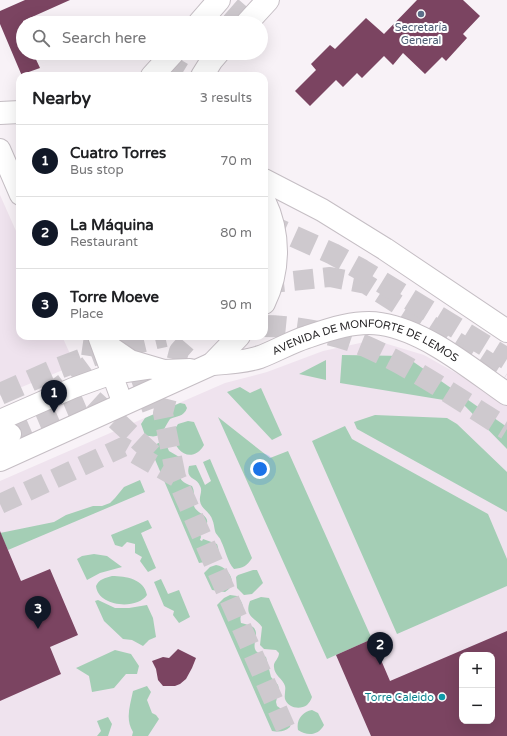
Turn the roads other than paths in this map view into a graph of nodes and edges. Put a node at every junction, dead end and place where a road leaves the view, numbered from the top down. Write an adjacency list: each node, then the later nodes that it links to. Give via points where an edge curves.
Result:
1 (219, 0): 3 (main road)
2 (268, 0): 4 (main road)
3 (205, 16)
4 (253, 16)
5 (166, 60): 7 (main road)
6 (212, 60): 8 (main road)
7 (155, 72)
8 (204, 72)
9 (16, 112): 10 (main road)
10 (0, 113)
11 (0, 149): 13 (street)
12 (268, 182): 16 (main road, via 322,210)
13 (16, 185)
14 (268, 209): 15 (main road, via 275,236 276,268)
15 (268, 294)
16 (507, 331)
17 (100, 340): 22 (street, AVENIDA DE MONFORTE DE LEMOS)
18 (103, 340): 21 (main road, AVENIDA DE MONFORTE DE LEMOS, via 130,361)
19 (235, 340): 20 (main road, AVENIDA DE MONFORTE DE LEMOS)
20 (206, 367): 21 (main road, AVENIDA DE MONFORTE DE LEMOS, via 164,372); 23 (main road, AVENIDA DE MONFORTE DE LEMOS, via 260,357 300,339 352,324 380,324 407,330 430,342); 24 (main road, AVENIDA DE MONFORTE DE LEMOS)
21 (153, 368): 22 (street, AVENIDA DE MONFORTE DE LEMOS)
22 (112, 374): 24 (street, AVENIDA DE MONFORTE DE LEMOS); 25 (street, AVENIDA DE MONFORTE DE LEMOS, via 67,391)
23 (507, 394)
24 (123, 404): 26 (main road, AVENIDA DE MONFORTE DE LEMOS)
25 (4, 431)
26 (0, 460)

